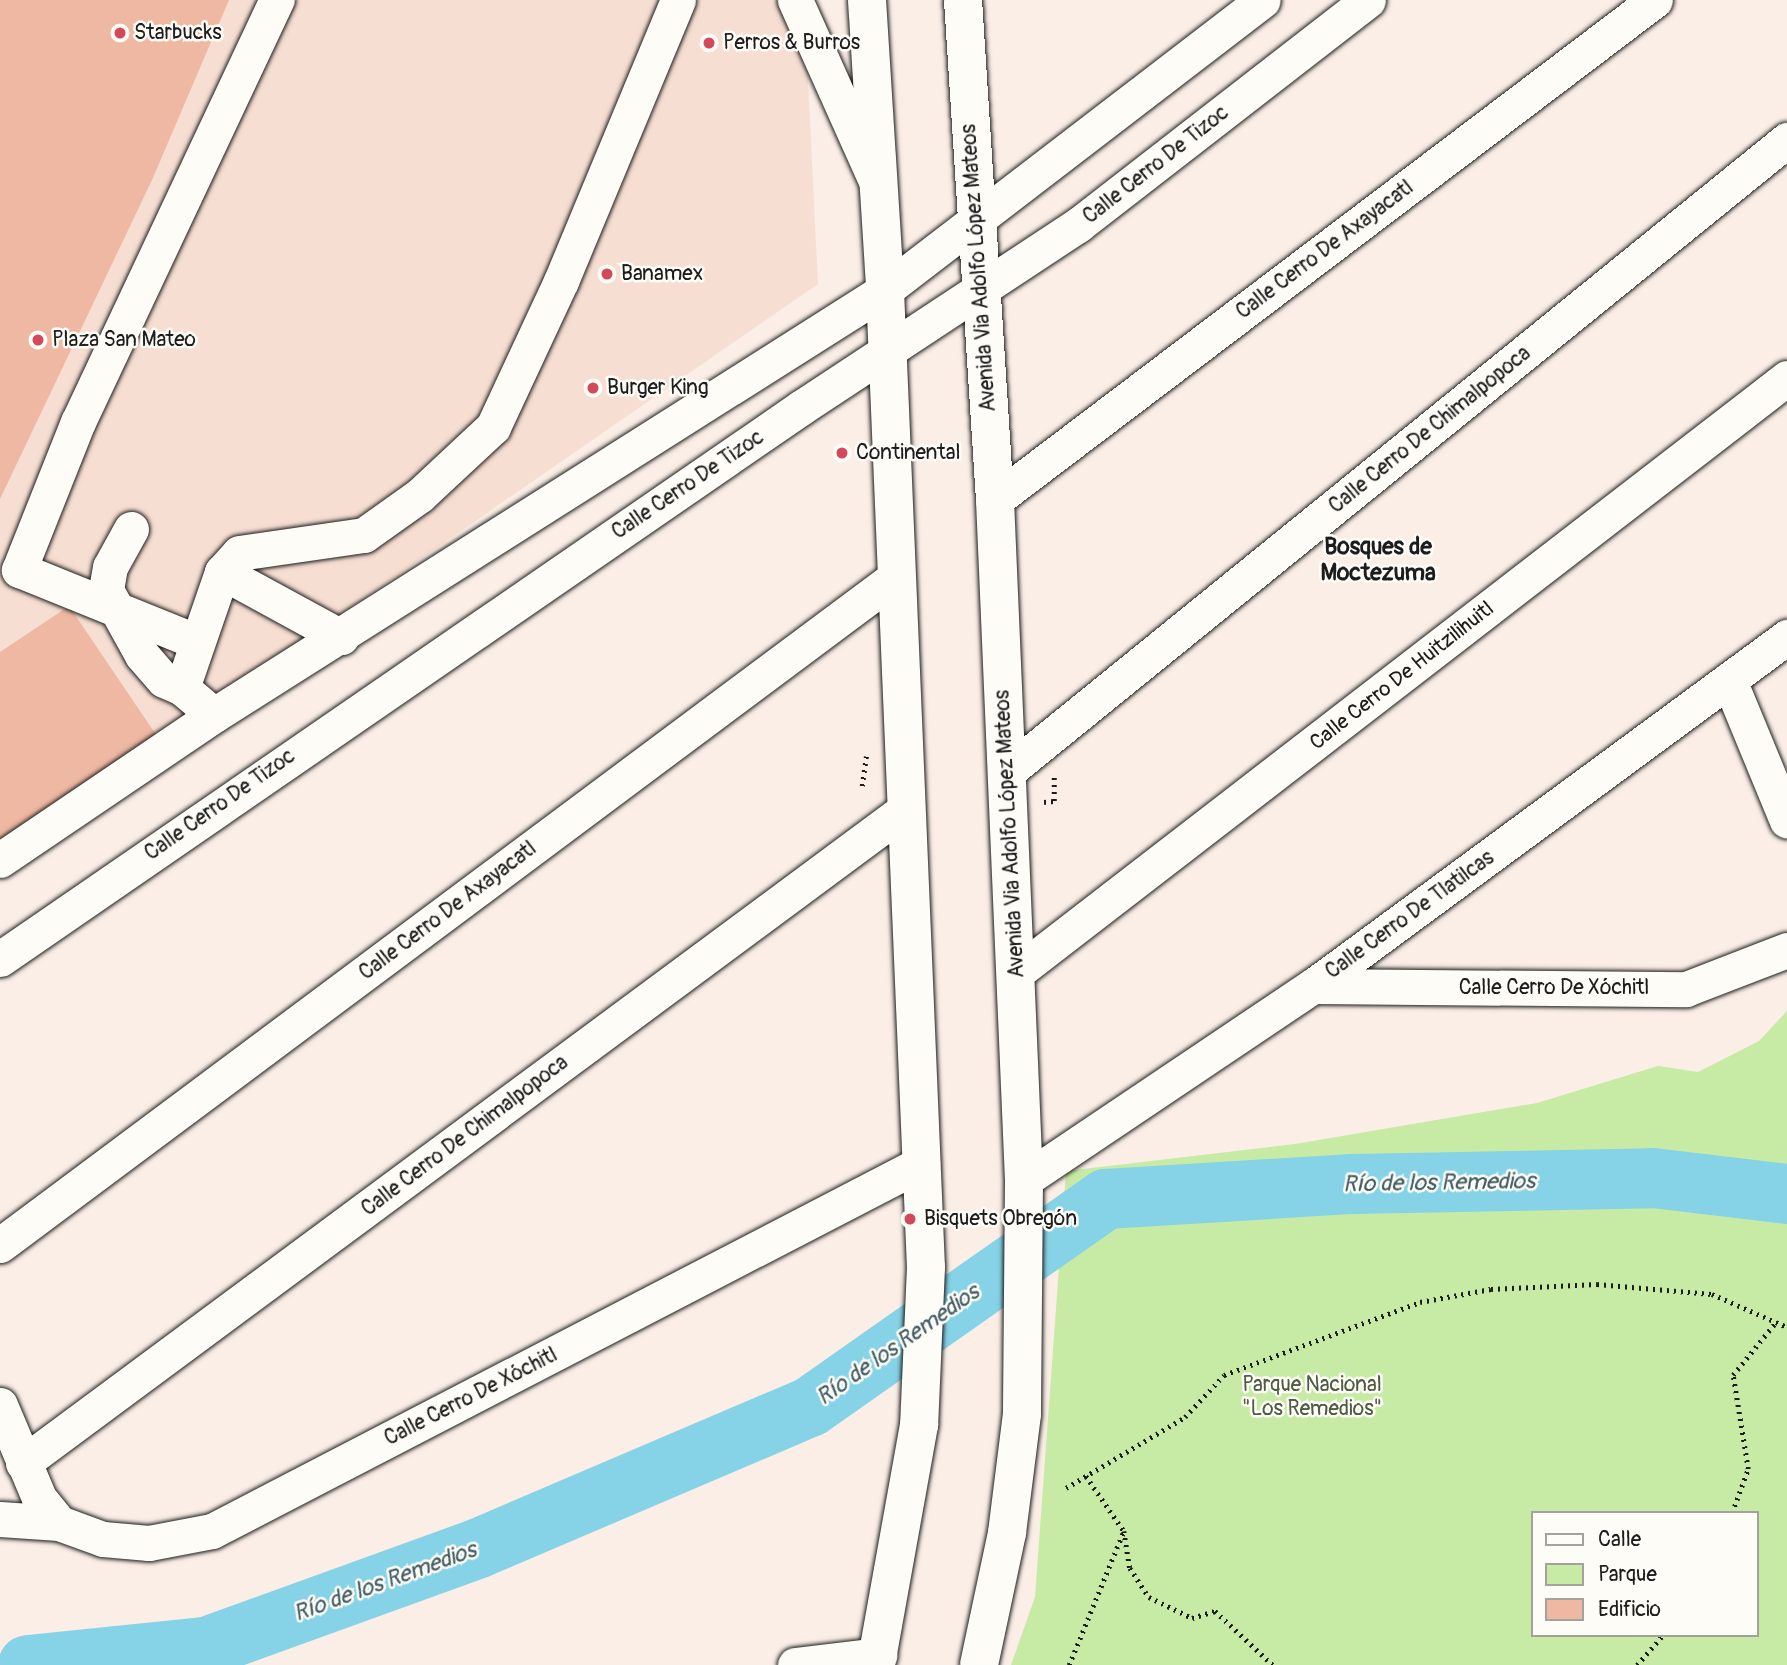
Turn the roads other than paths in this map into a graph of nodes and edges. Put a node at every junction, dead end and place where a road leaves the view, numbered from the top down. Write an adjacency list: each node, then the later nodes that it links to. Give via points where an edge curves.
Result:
1 (277, 0): 20 (street, via 147,270 19,569)
2 (678, 0): 18 (street, via 561,281 493,427 420,495 365,535 239,553)
3 (795, 0): 10 (street)
4 (867, 0): 10 (main road)
5 (1263, 0): 11 (street)
6 (1368, 0): 13 (street, Calle Cerro De Tizoc, via 1078,225)
7 (1655, 0): 16 (street, Calle Cerro De Axayacatl)
8 (970, 5): 11 (main road, Avenida Via Adolfo López Mateos)
9 (1787, 141): 27 (street, Calle Cerro De Chimalpopoca)
10 (875, 179): 12 (main road)
11 (974, 224): 12 (street); 13 (main road, Avenida Via Adolfo López Mateos)
12 (885, 290): 14 (main road); 21 (street)
13 (981, 290): 14 (street, Calle Cerro De Tizoc); 16 (main road, Avenida Via Adolfo López Mateos)
14 (885, 355): 19 (main road); 32 (street, Calle Cerro De Tizoc)
15 (1787, 378): 33 (street, Calle Cerro De Huitzilihuitl)
16 (995, 500): 27 (main road, Avenida Via Adolfo López Mateos)
17 (131, 529): 20 (street, via 110,567 106,590)
18 (222, 572): 21 (street); 23 (street)
19 (897, 576): 28 (main road); 37 (street, Calle Cerro De Axayacatl)
20 (119, 614): 23 (street); 25 (street, via 142,655 164,680)
21 (341, 637): 26 (street)
22 (1787, 637): 24 (street, Calle Cerro De Tlatilcas)
23 (195, 641): 25 (street)
24 (1730, 680): 29 (street); 34 (street, Calle Cerro De Tlatilcas)
25 (182, 688): 26 (street)
26 (214, 715): 30 (street)
27 (1007, 772): 33 (main road, Avenida Via Adolfo López Mateos)
28 (906, 809): 35 (main road); 39 (street, Calle Cerro De Chimalpopoca)
29 (1787, 821)
30 (0, 860)
31 (1787, 950): 34 (street, Calle Cerro De Xóchitl, via 1686,989)
32 (0, 959)
33 (1016, 973): 36 (main road, Avenida Via Adolfo López Mateos)
34 (1313, 986): 36 (street, Calle Cerro De Tlatilcas)
35 (922, 1163): 41 (street, Calle Cerro De Xóchitl, via 212,1531 149,1543 103,1539); 42 (main road, via 926,1267 919,1425)
36 (1024, 1180): 44 (main road, Avenida Via Adolfo López Mateos, via 1022,1414 1007,1534)
37 (0, 1245)
38 (0, 1405): 39 (street)
39 (23, 1463): 41 (street, via 39,1498)
40 (0, 1519): 41 (street, Calle Cerro De Xóchitl)
41 (59, 1523)
42 (878, 1660): 43 (street)
43 (795, 1665)
44 (979, 1665)

